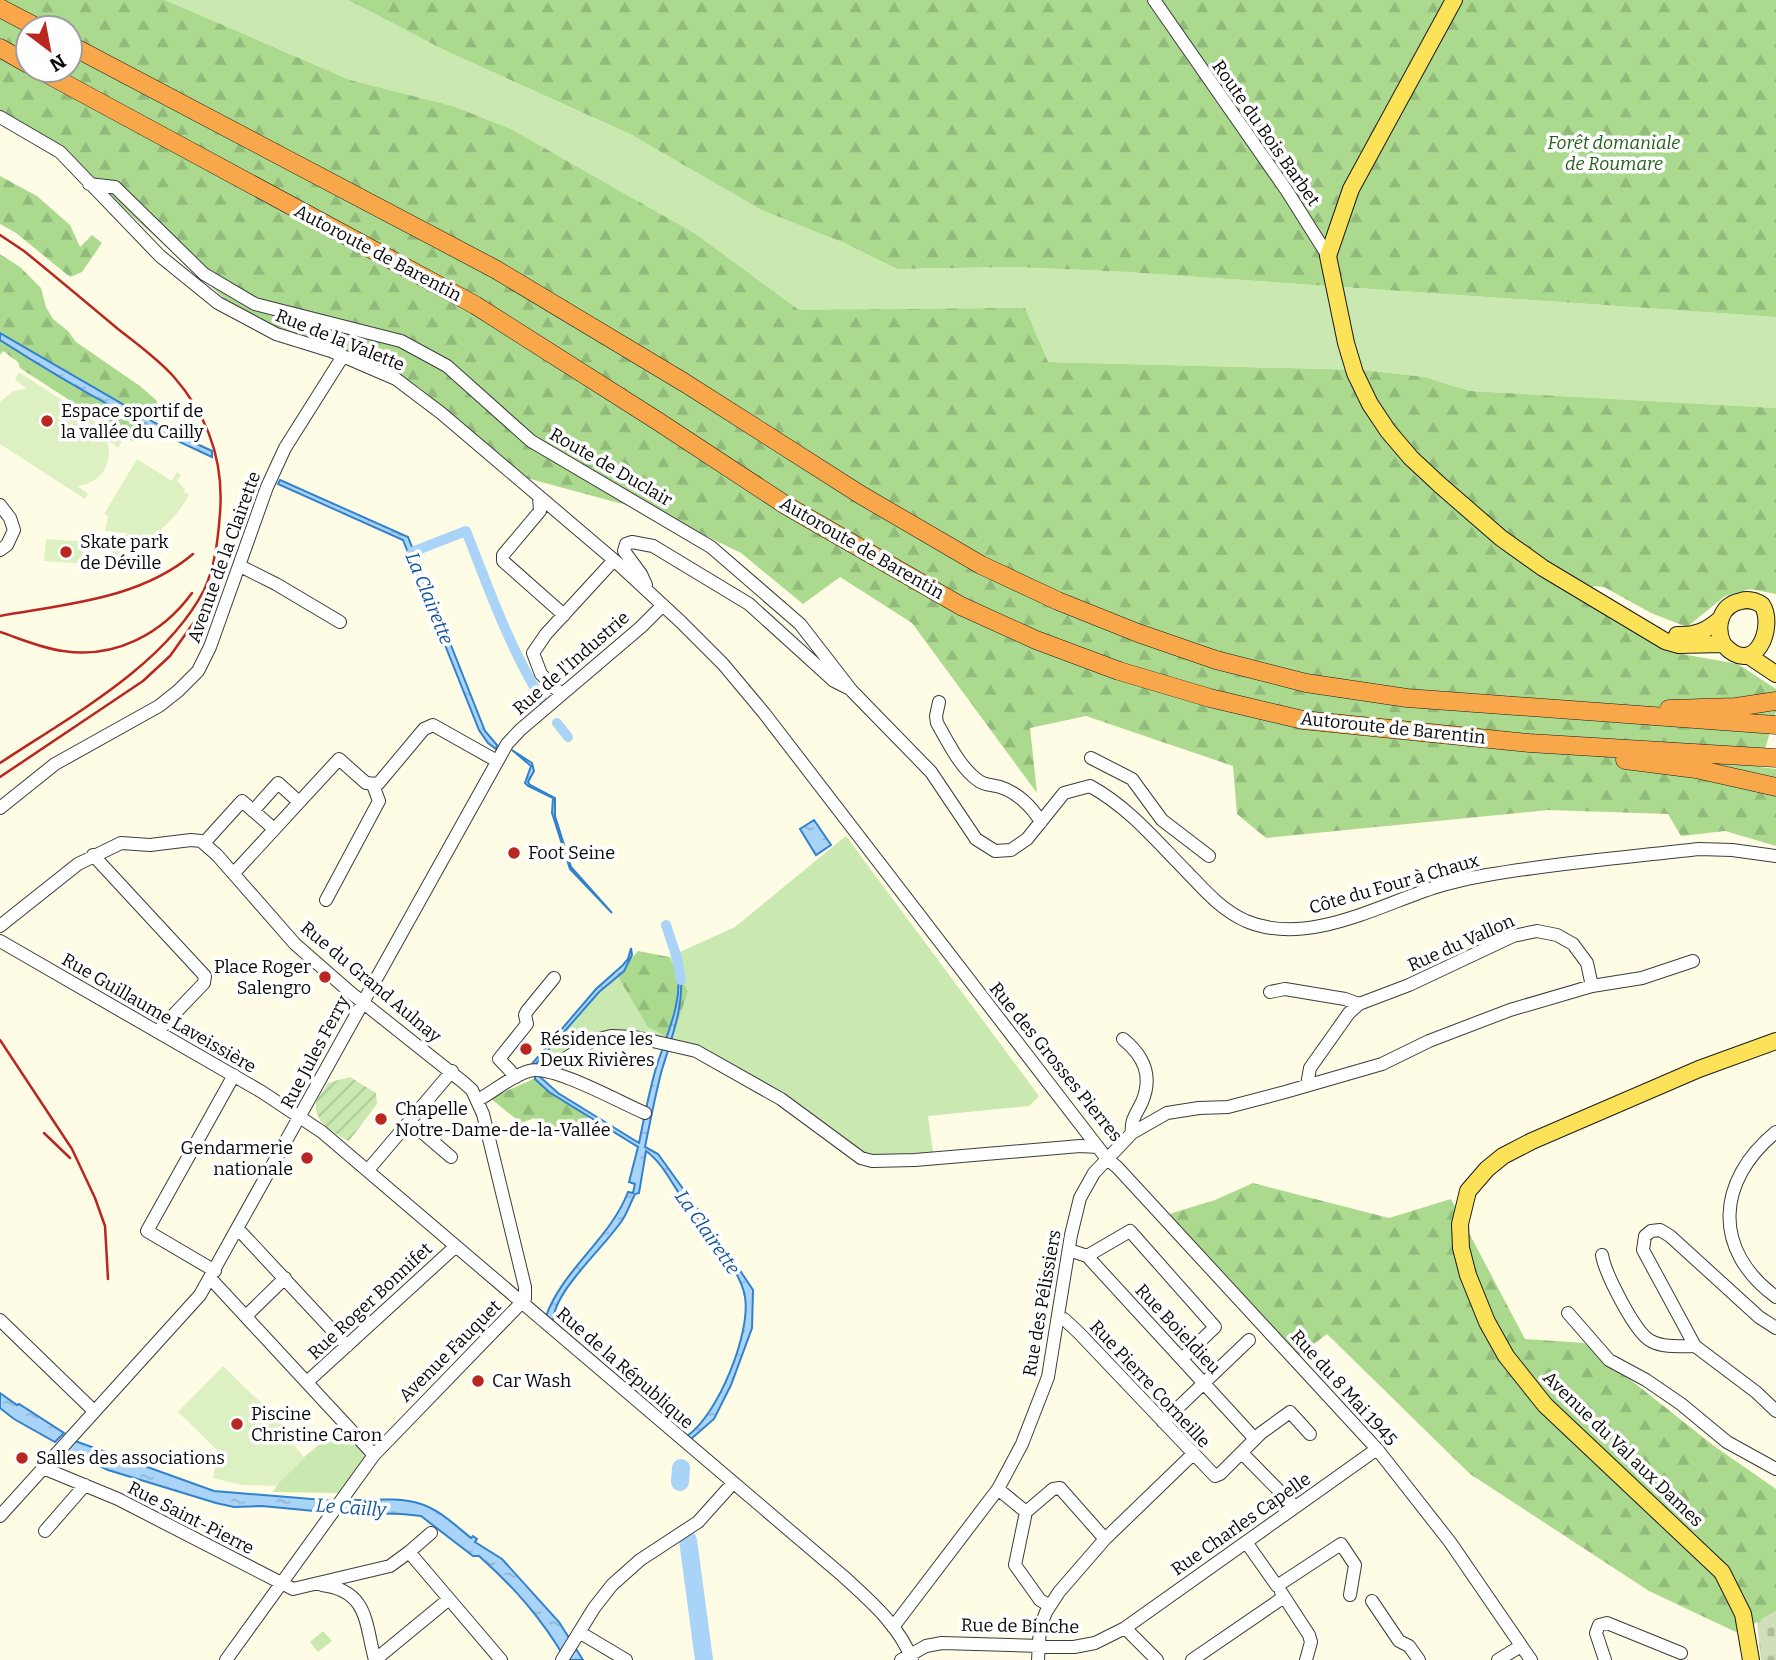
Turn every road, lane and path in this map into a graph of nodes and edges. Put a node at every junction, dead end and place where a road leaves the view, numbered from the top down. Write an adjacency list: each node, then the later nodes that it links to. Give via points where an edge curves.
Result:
1 (1154, 0): 7 (street, Route du Bois Barbet)
2 (1454, 0): 7 (main road, via 1351,190)
3 (84, 52): 30 (highway, Autoroute de Barentin, via 495,269 861,495 981,565 1058,601 1216,660 1306,683 1407,698)
4 (66, 84): 32 (highway, Autoroute de Barentin, via 475,305 788,506 961,606 1023,634 1119,671 1303,720)
5 (0, 117): 6 (street, Rue de la Valette, via 60,152)
6 (89, 184): 8 (street, Rue de la Valette, via 160,256 218,303 276,334); 26 (street, Route de Duclair, via 115,187 204,274 255,304 401,341 447,366 531,441 711,547 800,624)
7 (1328, 256): 20 (main road, via 1355,373 1370,404 1411,458 1511,545)
8 (343, 356): 9 (street, Rue de la Valette, via 396,379); 13 (street, Avenue de la Clairette, via 285,448)
9 (540, 497): 12 (street, Rue de la Valette); 17 (street, via 540,512 503,555 503,561)
10 (0, 505): 11 (street, via 14,530)
11 (0, 550)
12 (614, 560): 14 (street, Rue de la Valette); 17 (street)
13 (240, 566): 19 (street); 40 (street, Avenue de la Clairette, via 198,671 159,706 55,764)
14 (649, 592): 15 (street, Rue de la Valette); 26 (street, via 624,551 625,544 653,546 749,604)
15 (663, 605): 27 (street, Rue de l'Industrie); 74 (street, Rue des Grosses Pierres, via 723,664 764,713)
16 (1771, 609): 18 (main road, via 1740,601); 21 (main road)
17 (564, 615): 27 (street, via 533,653 541,674)
18 (1720, 620): 20 (main road, via 1693,635); 22 (main road)
19 (340, 622)
20 (1646, 628): 22 (main road, via 1679,645)
21 (1773, 636): 23 (main road, via 1764,651); 24 (main road)
22 (1723, 644): 23 (main road, via 1734,654)
23 (1749, 656): 25 (main road)
24 (1776, 663)
25 (1776, 674)
26 (852, 691): 42 (street, Route de Duclair, via 931,772 976,839 995,851 1011,850)
27 (561, 694): 33 (street, Rue de l'Industrie)
28 (1776, 701): 30 (highway)
29 (939, 702): 42 (street, via 937,723 966,768 980,783 1018,797)
30 (1613, 715): 31 (highway, Autoroute de Barentin)
31 (1776, 725)
32 (1529, 743): 35 (highway, Autoroute de Barentin); 38 (highway, via 1696,769)
33 (504, 749): 36 (street, Rue Jules Ferry)
34 (1091, 758): 43 (street, via 1132,779)
35 (1776, 758)
36 (497, 761): 37 (street, via 429,726 383,780); 58 (street, Rue Jules Ferry)
37 (373, 785): 39 (street, via 339,759); 51 (street, via 379,801)
38 (1776, 787)
39 (299, 802): 41 (street, via 278,783); 44 (street)
40 (0, 808)
41 (253, 811): 44 (street); 46 (street, via 242,801)
42 (1042, 820): 45 (street, Côte du Four à Chaux, via 1064,793 1090,786 1116,800)
43 (1162, 820): 45 (street); 48 (street)
44 (274, 829): 50 (street)
45 (1148, 832): 49 (street, Côte du Four à Chaux, via 1220,906 1247,921 1289,929 1336,921 1486,875 1699,849)
46 (204, 844): 47 (street, via 191,840 150,845 126,842); 50 (street, Rue du Grand Aulnay)
47 (93, 855): 52 (street); 60 (street, via 205,976 204,983)
48 (1209, 856)
49 (1776, 856)
50 (233, 873): 58 (street, Rue du Grand Aulnay, via 295,944)
51 (326, 900)
52 (0, 926)
53 (0, 940): 60 (street, Rue Guillaume Laveissière)
54 (1693, 961): 56 (street, Rue des Grosses Pierres, via 1642,978)
55 (554, 978): 66 (street, via 527,1011 527,1024 499,1059)
56 (1592, 986): 59 (street, Rue du Vallon, via 1587,962 1573,944 1536,931 1513,936); 67 (street, Rue des Grosses Pierres, via 1510,1010 1381,1064)
57 (1270, 992): 59 (street, via 1285,989)
58 (362, 1002): 64 (street, Rue du Grand Aulnay); 70 (street, Rue Jules Ferry)
59 (1359, 1004): 67 (street, Rue du Vallon, via 1310,1068)
60 (158, 1031): 65 (street, Rue Guillaume Laveissière)
61 (1123, 1039): 73 (street, via 1139,1053 1146,1074 1147,1087 1131,1122)
62 (1776, 1041): 147 (main road, Avenue du Val aux Dames, via 1699,1069 1503,1156 1468,1192 1460,1224 1468,1275 1506,1356 1545,1405 1722,1572 1743,1614)
63 (548, 1070): 66 (street); 69 (street); 74 (street, via 592,1041 611,1036 696,1051 781,1099 861,1158 872,1161)
64 (452, 1071): 68 (street, Rue du Grand Aulnay); 71 (street)
65 (234, 1075): 70 (street, Rue Guillaume Laveissière); 83 (street, via 147,1231)
66 (516, 1077): 68 (street)
67 (1307, 1085): 73 (street, Rue des Grosses Pierres, via 1228,1107 1167,1113)
68 (478, 1100): 86 (street, Rue du Grand Aulnay, via 525,1287)
69 (645, 1113)
70 (301, 1116): 77 (street, Rue de la République); 78 (street, Rue Jules Ferry)
71 (410, 1121): 75 (street); 77 (street)
72 (1776, 1132): 85 (street, via 1752,1153 1738,1174 1730,1215 1741,1260 1756,1281)
73 (1132, 1133): 76 (street, Rue des Grosses Pierres)
74 (1098, 1147): 76 (street, Rue des Grosses Pierres)
75 (451, 1157)
76 (1107, 1159): 80 (street, Rue des Pélissiers, via 1080,1198); 103 (street, Rue du 8 Mai 1945)
77 (368, 1170): 79 (street, Rue de la République)
78 (238, 1229): 83 (street, Rue Jules Ferry); 84 (street)
79 (456, 1246): 86 (street, Rue de la République); 93 (street, Rue Roger Bonnifet)
80 (1069, 1251): 82 (street); 89 (street, Rue des Pélissiers)
81 (1602, 1255): 94 (street, via 1604,1269 1642,1335 1663,1346)
82 (1087, 1256): 95 (street, Rue Boieldieu); 95 (street, via 1130,1231 1215,1327)
83 (213, 1275): 88 (street); 98 (street, Rue Jules Ferry, via 187,1312)
84 (285, 1278): 88 (street); 93 (street)
85 (1776, 1297)
86 (523, 1303): 106 (street, Avenue Fauquet); 109 (street, Rue de la République)
87 (1568, 1313): 108 (street, via 1609,1360 1681,1404 1727,1442)
88 (246, 1315): 96 (street)
89 (1058, 1319): 100 (street, Rue Pierre Corneille, via 1079,1333); 111 (street, Rue des Pélissiers, via 1042,1395)
90 (0, 1320): 98 (street)
91 (1776, 1328): 94 (street, via 1670,1236 1651,1231 1645,1236 1643,1250)
92 (1249, 1340): 97 (street)
93 (347, 1346): 96 (street, Rue Roger Bonnifet)
94 (1695, 1346): 99 (street)
95 (1182, 1359): 97 (street, Rue Boieldieu)
96 (307, 1382): 106 (street)
97 (1205, 1382): 100 (street); 102 (street, Rue Boieldieu)
98 (94, 1411): 107 (street, Rue Jules Ferry)
99 (1776, 1411)
100 (1163, 1422): 105 (street, Rue Pierre Corneille)
101 (1310, 1434): 102 (street, via 1290,1412)
102 (1255, 1439): 104 (street)
103 (1377, 1449): 112 (street, Rue Charles Capelle); 131 (street, Rue du 8 Mai 1945, via 1450,1542)
104 (1242, 1453): 105 (street, Rue Pierre Corneille, via 1215,1476); 112 (street)
105 (1193, 1454): 117 (street)
106 (374, 1455): 120 (street, Avenue Fauquet)
107 (43, 1468): 110 (street, Rue Saint-Pierre); 114 (street, Rue Jules Ferry)
108 (1776, 1469)
109 (733, 1483): 128 (street, Rue de la République, via 843,1576); 129 (street, via 698,1522 624,1573)
110 (85, 1485): 115 (street); 120 (street, Rue Saint-Pierre)
111 (998, 1489): 113 (street); 128 (street, Rue des Pélissiers)
112 (1295, 1507): 118 (street, Rue Charles Capelle)
113 (1026, 1512): 117 (street, via 1060,1488); 126 (street, via 1015,1565 1040,1600)
114 (0, 1516)
115 (45, 1531)
116 (431, 1533): 119 (street)
117 (1105, 1539): 126 (street)
118 (1246, 1542): 122 (street); 127 (street, Rue Charles Capelle)
119 (409, 1552): 121 (street, via 390,1566); 124 (street)
120 (281, 1584): 121 (street, via 293,1589); 135 (street, Avenue Fauquet)
121 (318, 1584): 136 (street, via 338,1587 359,1605 368,1622)
122 (1280, 1591): 123 (street, via 1341,1544 1355,1565); 141 (street); 142 (street, via 1309,1635)
123 (1350, 1595)
124 (449, 1599): 133 (street); 136 (street)
125 (1372, 1601): 143 (street, via 1399,1641)
126 (1050, 1606): 130 (street, via 1040,1628)
127 (1125, 1628): 130 (street, Rue de Binche, via 1095,1643); 140 (street)
128 (896, 1631): 134 (street, Rue de la République)
129 (577, 1637): 137 (street); 138 (street)
130 (1039, 1646): 134 (street, Rue de Binche, via 942,1643 926,1646); 139 (street)
131 (1521, 1646): 144 (street); 145 (street, Rue du 8 Mai 1945)
132 (1681, 1653): 146 (street, via 1607,1623 1599,1625 1597,1633)
133 (496, 1658)
134 (907, 1658)
135 (226, 1660)
136 (375, 1660)
137 (562, 1660)
138 (626, 1660)
139 (1038, 1660)
140 (1157, 1660)
141 (1192, 1660)
142 (1306, 1660)
143 (1419, 1660)
144 (1498, 1660)
145 (1531, 1660)
146 (1605, 1660)
147 (1751, 1660)

